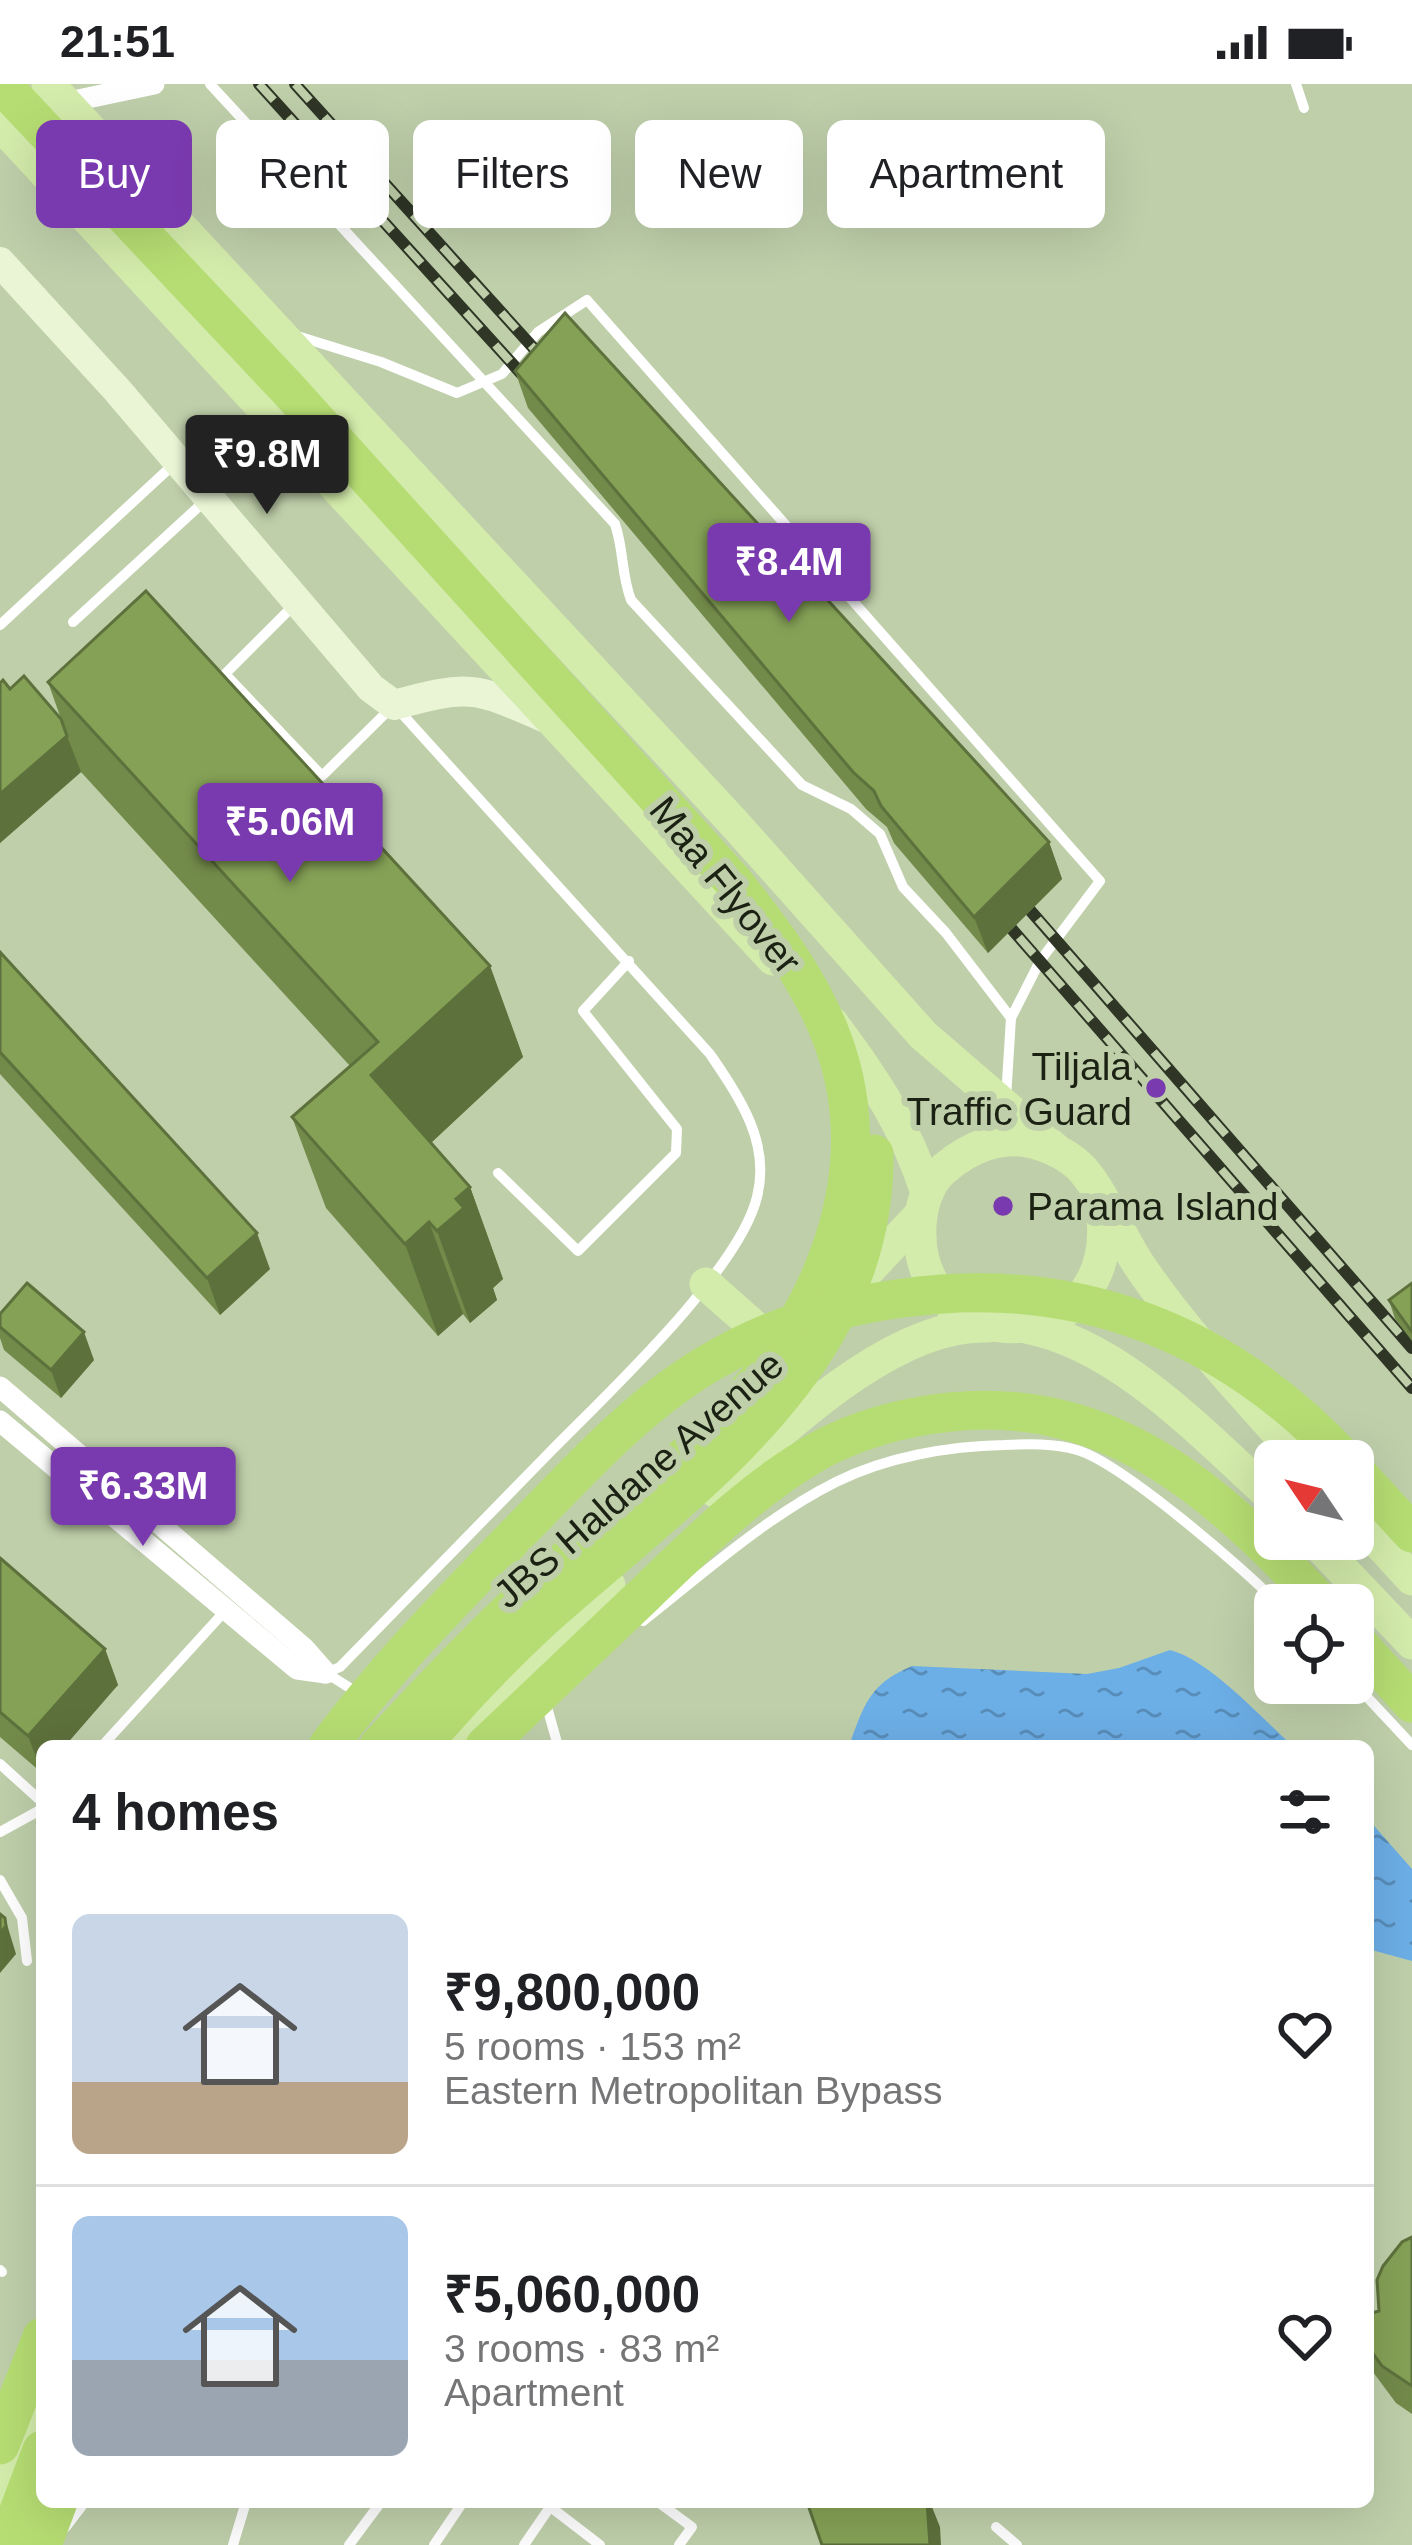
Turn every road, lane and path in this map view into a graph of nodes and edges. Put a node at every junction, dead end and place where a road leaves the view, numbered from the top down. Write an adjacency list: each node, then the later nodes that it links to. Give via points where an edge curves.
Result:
1 (1, 84): 53 (highway, Maa Flyover, via 731,880 813,995 846,1088 851,1129 841,1220 793,1334 715,1428)
2 (26, 84): 56 (highway, Maa Flyover, via 789,910 833,982 871,1101 871,1210 860,1261 804,1370)
3 (154, 84): 6 (street)
4 (210, 84): 11 (lane)
5 (1296, 84): 7 (lane)
6 (56, 93): 10 (main road)
7 (1304, 108)
8 (0, 124): 18 (main road)
9 (0, 262): 12 (street)
10 (277, 331): 11 (lane, via 457,393); 21 (main road, via 922,1035)
11 (484, 381): 20 (lane, via 615,524 631,600 802,785 880,833 903,887); 20 (lane, via 587,300 1100,881 1040,961)
12 (178, 460): 13 (street); 16 (lane)
13 (209, 497): 14 (street); 15 (lane)
14 (296, 603): 17 (street); 17 (lane, via 225,674 322,776)
15 (74, 622)
16 (0, 625)
17 (394, 705): 18 (street, via 441,692 485,692); 19 (lane)
18 (546, 718): 25 (main road, via 830,1021 910,1142)
19 (629, 961): 23 (lane, via 583,1011 677,1129 676,1153 578,1251); 26 (lane, via 710,1054 755,1132 758,1196)
20 (1011, 1018): 21 (lane)
21 (1006, 1108): 22 (main road)
22 (1055, 1149): 24 (main road); 25 (main road, via 1023,1139 989,1142 937,1174)
23 (498, 1173)
24 (1100, 1198): 27 (main road, via 1107,1232 1084,1294 1058,1316); 31 (main road, via 1139,1265)
25 (924, 1204): 27 (main road, via 919,1245 927,1274 968,1317); 28 (main road, JBS Haldane Avenue, via 844,1297)
26 (706, 1284): 28 (main road); 48 (lane, via 340,1667)
27 (1011, 1327): 33 (main road, via 1056,1333 1104,1357); 46 (main road, JBS Haldane Avenue, via 963,1325 931,1335 858,1375 751,1459)
28 (783, 1352): 53 (main road, JBS Haldane Avenue, via 596,1510)
29 (0, 1387): 48 (street)
30 (0, 1420): 42 (street)
31 (1285, 1440)
32 (1324, 1440): 55 (highway, via 1228,1364 1091,1304 964,1290 813,1317 764,1333 654,1400 447,1606)
33 (1254, 1482)
34 (1374, 1490): 36 (highway)
35 (1374, 1527): 36 (street)
36 (1412, 1529)
37 (1374, 1538): 39 (main road)
38 (1333, 1560): 44 (main road)
39 (1412, 1579)
40 (1254, 1584): 43 (lane, via 1120,1472 1079,1450 976,1445 889,1461 836,1482)
41 (1304, 1584): 58 (highway, via 1219,1501 1166,1463 1082,1424 1012,1410 889,1421 820,1450 768,1485)
42 (226, 1610): 48 (street, via 297,1669); 54 (lane)
43 (630, 1632)
44 (1412, 1643)
45 (613, 1645): 52 (lane)
46 (531, 1657): 52 (lane); 57 (main road, JBS Haldane Avenue)
47 (1374, 1660): 50 (highway)
48 (326, 1672): 53 (lane)
49 (1374, 1686): 50 (lane)
50 (1412, 1700)
51 (1374, 1702): 61 (lane)
52 (547, 1704): 59 (lane); 60 (lane)
53 (383, 1729)
54 (107, 1740)
55 (333, 1740)
56 (427, 1740)
57 (453, 1740)
58 (491, 1740)
59 (508, 1740)
60 (556, 1740)
61 (1412, 1745)
62 (0, 1764): 63 (lane)
63 (36, 1799)
64 (36, 1809): 65 (lane)
65 (0, 1832)
66 (0, 1880): 67 (lane, via 22,1918)
67 (27, 1961)
68 (36, 2353): 70 (highway)
69 (36, 2407): 72 (main road)
70 (0, 2445)
71 (36, 2466): 82 (highway)
72 (0, 2500)
73 (79, 2508): 81 (lane)
74 (244, 2508): 83 (lane)
75 (377, 2508): 84 (lane)
76 (459, 2508): 85 (lane)
77 (545, 2508): 86 (lane)
78 (552, 2508): 87 (lane)
79 (666, 2508): 88 (lane, via 692,2527)
80 (996, 2527): 89 (lane)
81 (54, 2532)
82 (6, 2545)
83 (233, 2545)
84 (350, 2545)
85 (434, 2545)
86 (524, 2545)
87 (601, 2545)
88 (679, 2545)
89 (1017, 2545)

